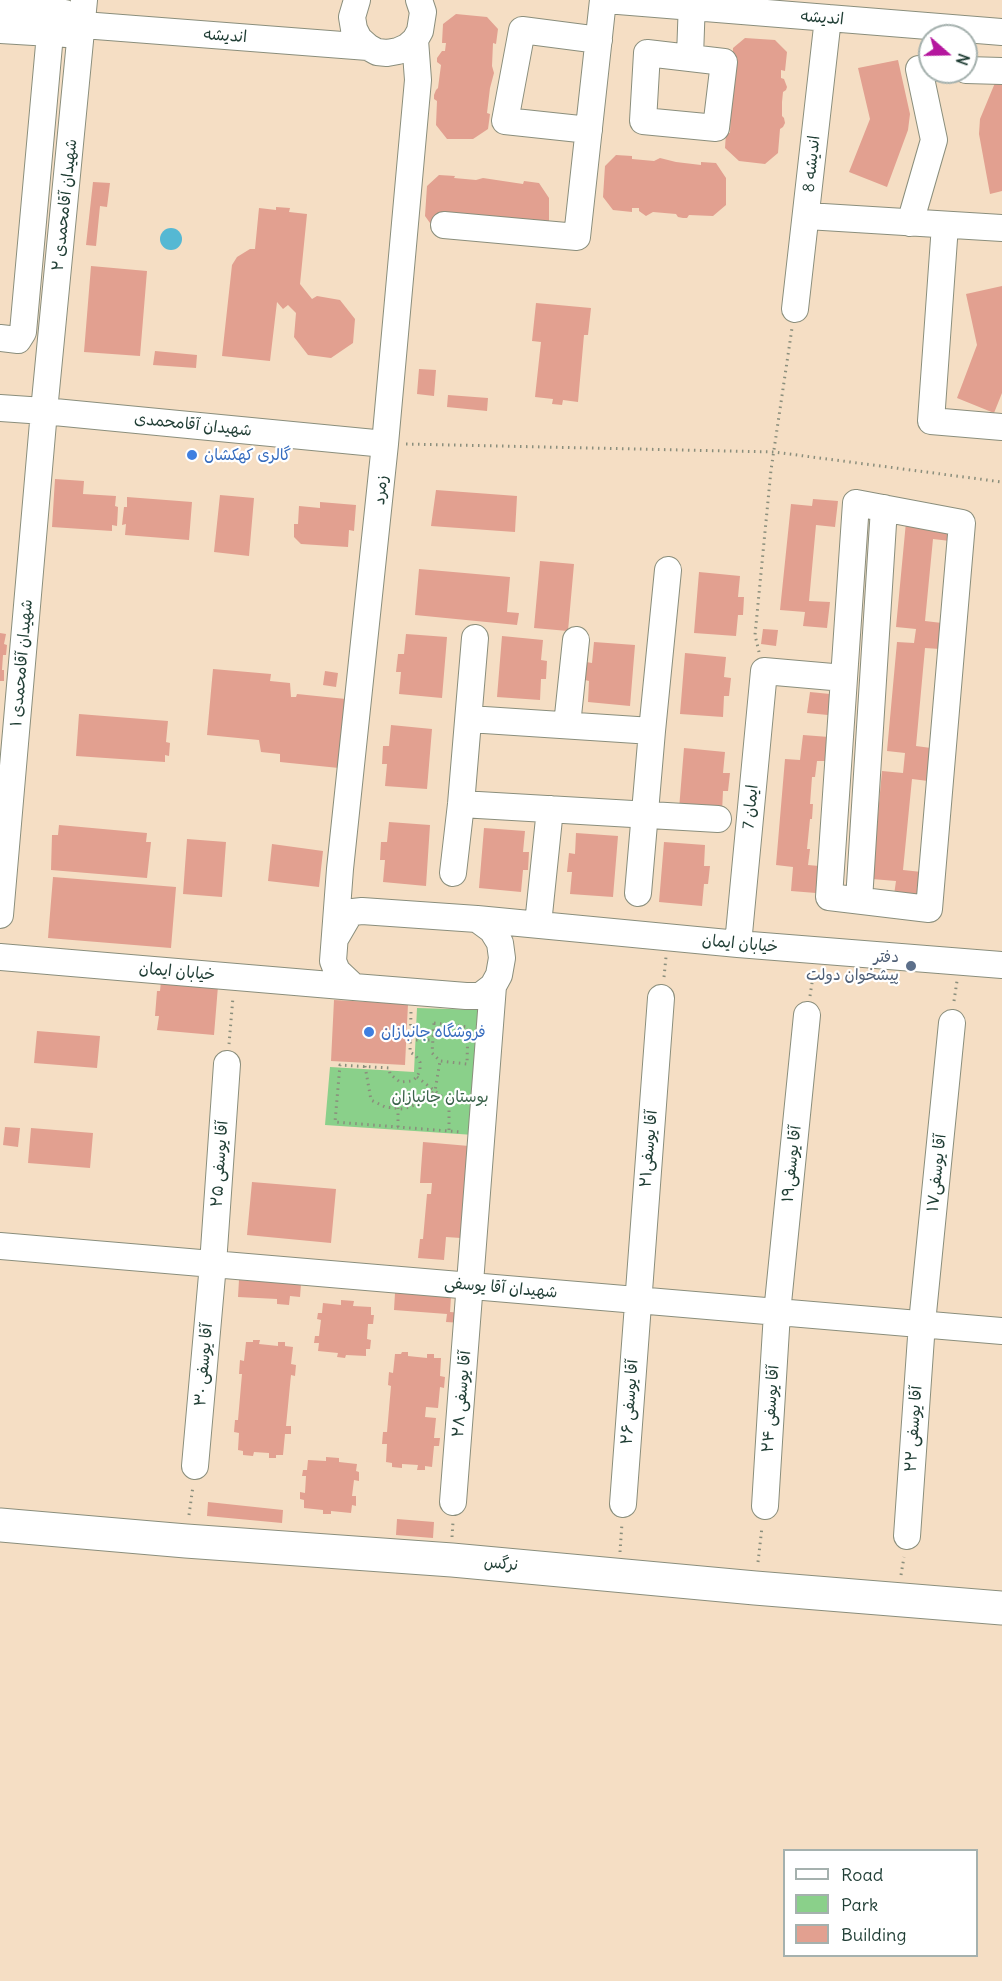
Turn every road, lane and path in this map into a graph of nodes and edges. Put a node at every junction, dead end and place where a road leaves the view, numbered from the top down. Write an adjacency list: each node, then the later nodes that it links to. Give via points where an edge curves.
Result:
1 (605, 0): 4 (street, انديشه); 12 (street)
2 (421, 1): 11 (street, زمرد, via 423,22)
3 (355, 2): 13 (street, via 354,29)
4 (692, 4): 8 (street, انديشه); 14 (street)
5 (0, 9): 7 (street)
6 (83, 12): 7 (street, via 65,35); 13 (street, انديشه); 27 (street, شهیدان آقامحمدی ۲)
7 (52, 15): 9 (street); 25 (street, via 23,332 18,340)
8 (828, 18): 10 (street, انديشه); 19 (street, اندیشه 8)
9 (0, 30)
10 (1002, 32)
11 (415, 40): 13 (street, انديشه, via 387,53); 29 (street, زمرد, via 418,80)
12 (599, 40): 18 (street); 18 (street, via 522,30 505,121)
13 (368, 47)
14 (690, 57)
15 (978, 70): 16 (street)
16 (1002, 71)
17 (922, 84): 20 (street, via 934,140)
18 (589, 130): 21 (street, via 577,237)
19 (807, 216): 20 (street); 24 (street, اندیشه 8)
20 (910, 223): 22 (street)
21 (444, 225)
22 (945, 225): 23 (street); 28 (street, via 931,421)
23 (1002, 228)
24 (795, 309): 30 (path)
25 (0, 338)
26 (0, 408): 27 (street, شهیدان آقامحمدی)
27 (44, 411): 29 (street, شهیدان آقامحمدی); 41 (street, شهیدان آقامحمدی ۱)
28 (1002, 426)
29 (386, 444): 30 (path); 46 (street, زمرد)
30 (774, 452): 31 (path); 36 (path, via 755,635)
31 (1002, 482)
32 (884, 508): 37 (street, via 856,503); 49 (street); 49 (street, via 962,523 929,909)
33 (668, 570): 40 (street)
34 (475, 638): 38 (street)
35 (576, 640): 39 (street)
36 (764, 671): 37 (street); 55 (street, ایمان 7)
37 (844, 678): 49 (street, via 829,897)
38 (469, 719): 39 (street); 42 (street)
39 (567, 725): 40 (street)
40 (652, 731): 44 (street)
41 (6, 783): 51 (street, شهیدان آقامحمدی ۱)
42 (462, 804): 43 (street); 47 (street)
43 (550, 809): 44 (street); 53 (street)
44 (644, 814): 45 (street); 48 (street)
45 (718, 819)
46 (340, 869): 50 (street, via 348,898); 56 (street, زمرد)
47 (453, 873)
48 (638, 893)
49 (859, 900)
50 (362, 911): 52 (street, خیابان ایمان); 56 (street, via 349,915)
51 (0, 915)
52 (477, 919): 53 (street, خیابان ایمان); 63 (street, آقا یوسفی ۲۸, via 492,930 500,943 502,958)
53 (538, 924): 54 (street, خیابان ایمان)
54 (668, 937): 55 (street, خیابان ایمان); 66 (path)
55 (738, 944): 57 (street, خیابان ایمان)
56 (334, 950): 62 (street, via 330,977); 64 (street, via 337,971)
57 (816, 950): 59 (street, خیابان ایمان); 67 (path)
58 (0, 957): 61 (street, خیابان ایمان)
59 (959, 962): 60 (street, خیابان ایمان); 68 (path)
60 (1002, 965)
61 (235, 977): 62 (street, خیابان ایمان); 72 (path)
62 (321, 984): 64 (street, خیابان ایمان)
63 (493, 986): 65 (street, خیابان ایمان, via 480,996); 76 (street, آقا یوسفی ۲۸)
64 (354, 987): 65 (street, خیابان ایمان)
65 (412, 992): 69 (path)
66 (661, 998): 85 (street, آقا یوسفی۲۱)
67 (807, 1015): 86 (street, آقا یوسفی۱۹)
68 (951, 1023): 87 (street, آقا یوسفی۱۷)
69 (410, 1040): 70 (path); 74 (path, via 410,1052 420,1062)
70 (433, 1040): 71 (path, via 432,1053); 71 (path, via 434,1023 468,1027 467,1064)
71 (440, 1061): 75 (path)
72 (227, 1064): 83 (street, آقا یوسفی ۲۵)
73 (365, 1066): 74 (path, via 389,1068 400,1082); 78 (path, via 371,1100); 79 (path, via 340,1065 335,1122)
74 (417, 1077): 75 (path)
75 (435, 1091): 77 (path); 78 (path, via 417,1104)
76 (485, 1098): 77 (path, via 465,1096); 81 (street, آقا یوسفی ۲۸)
77 (449, 1102): 80 (path)
78 (398, 1108): 79 (path)
79 (398, 1127): 80 (path)
80 (449, 1131): 81 (path)
81 (482, 1133): 84 (street, آقا یوسفی ۲۸)
82 (0, 1246): 83 (street, شهیدان آقا یوسفی)
83 (213, 1264): 84 (street, شهیدان آقا یوسفی); 89 (street, آقا یوسفی ۳۰)
84 (471, 1285): 85 (street, شهیدان آقا یوسفی); 90 (street, آقا یوسفی ۲۸)
85 (637, 1299): 86 (street, شهیدان آقا یوسفی); 91 (street, آقا یوسفی ۲۶)
86 (777, 1313): 87 (street, شهیدان آقا یوسفی); 92 (street, آقا یوسفی ۲۴)
87 (922, 1323): 88 (street, شهیدان آقا یوسفی); 94 (street, آقا یوسفی ۲۲)
88 (1002, 1331)
89 (195, 1466): 95 (path)
90 (453, 1502): 96 (path)
91 (623, 1504): 97 (path)
92 (765, 1506): 98 (path)
93 (0, 1525): 95 (main road, نرگس)
94 (907, 1536): 99 (path)
95 (186, 1541): 96 (main road, نرگس)
96 (452, 1560): 97 (main road, نرگس)
97 (618, 1575): 98 (main road, نرگس)
98 (755, 1588): 99 (main road, نرگس)
99 (898, 1600): 100 (main road, نرگس)
100 (1002, 1608)

